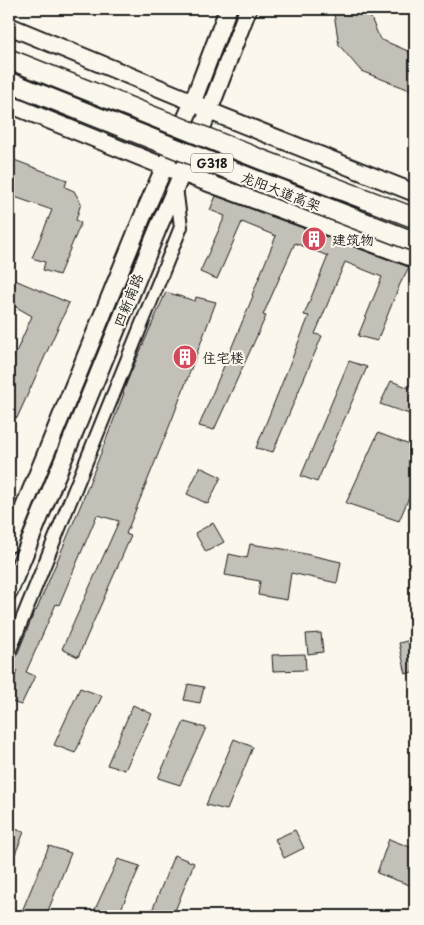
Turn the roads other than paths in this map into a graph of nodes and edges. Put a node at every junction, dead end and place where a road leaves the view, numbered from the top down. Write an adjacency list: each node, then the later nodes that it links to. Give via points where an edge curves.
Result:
1 (228, 9): 6 (main road, 四新南路)
2 (248, 9): 8 (main road, 四新南路)
3 (9, 26): 6 (main road)
4 (9, 59): 12 (highway, 龙阳大道高架 / G318, bridge)
5 (9, 82): 13 (highway, 龙阳大道高架 / G318, bridge)
6 (193, 102): 8 (main road); 9 (main road, 四新南路)
7 (9, 104): 9 (main road)
8 (209, 111): 10 (main road, 四新南路); 11 (main road)
9 (164, 167): 10 (main road); 15 (main road, 四新南路)
10 (179, 180): 14 (main road); 16 (main road, 四新南路); 17 (street, via 181,228)
11 (415, 193)
12 (415, 218)
13 (415, 242)
14 (415, 259)
15 (9, 544)
16 (9, 592)
17 (9, 652)

